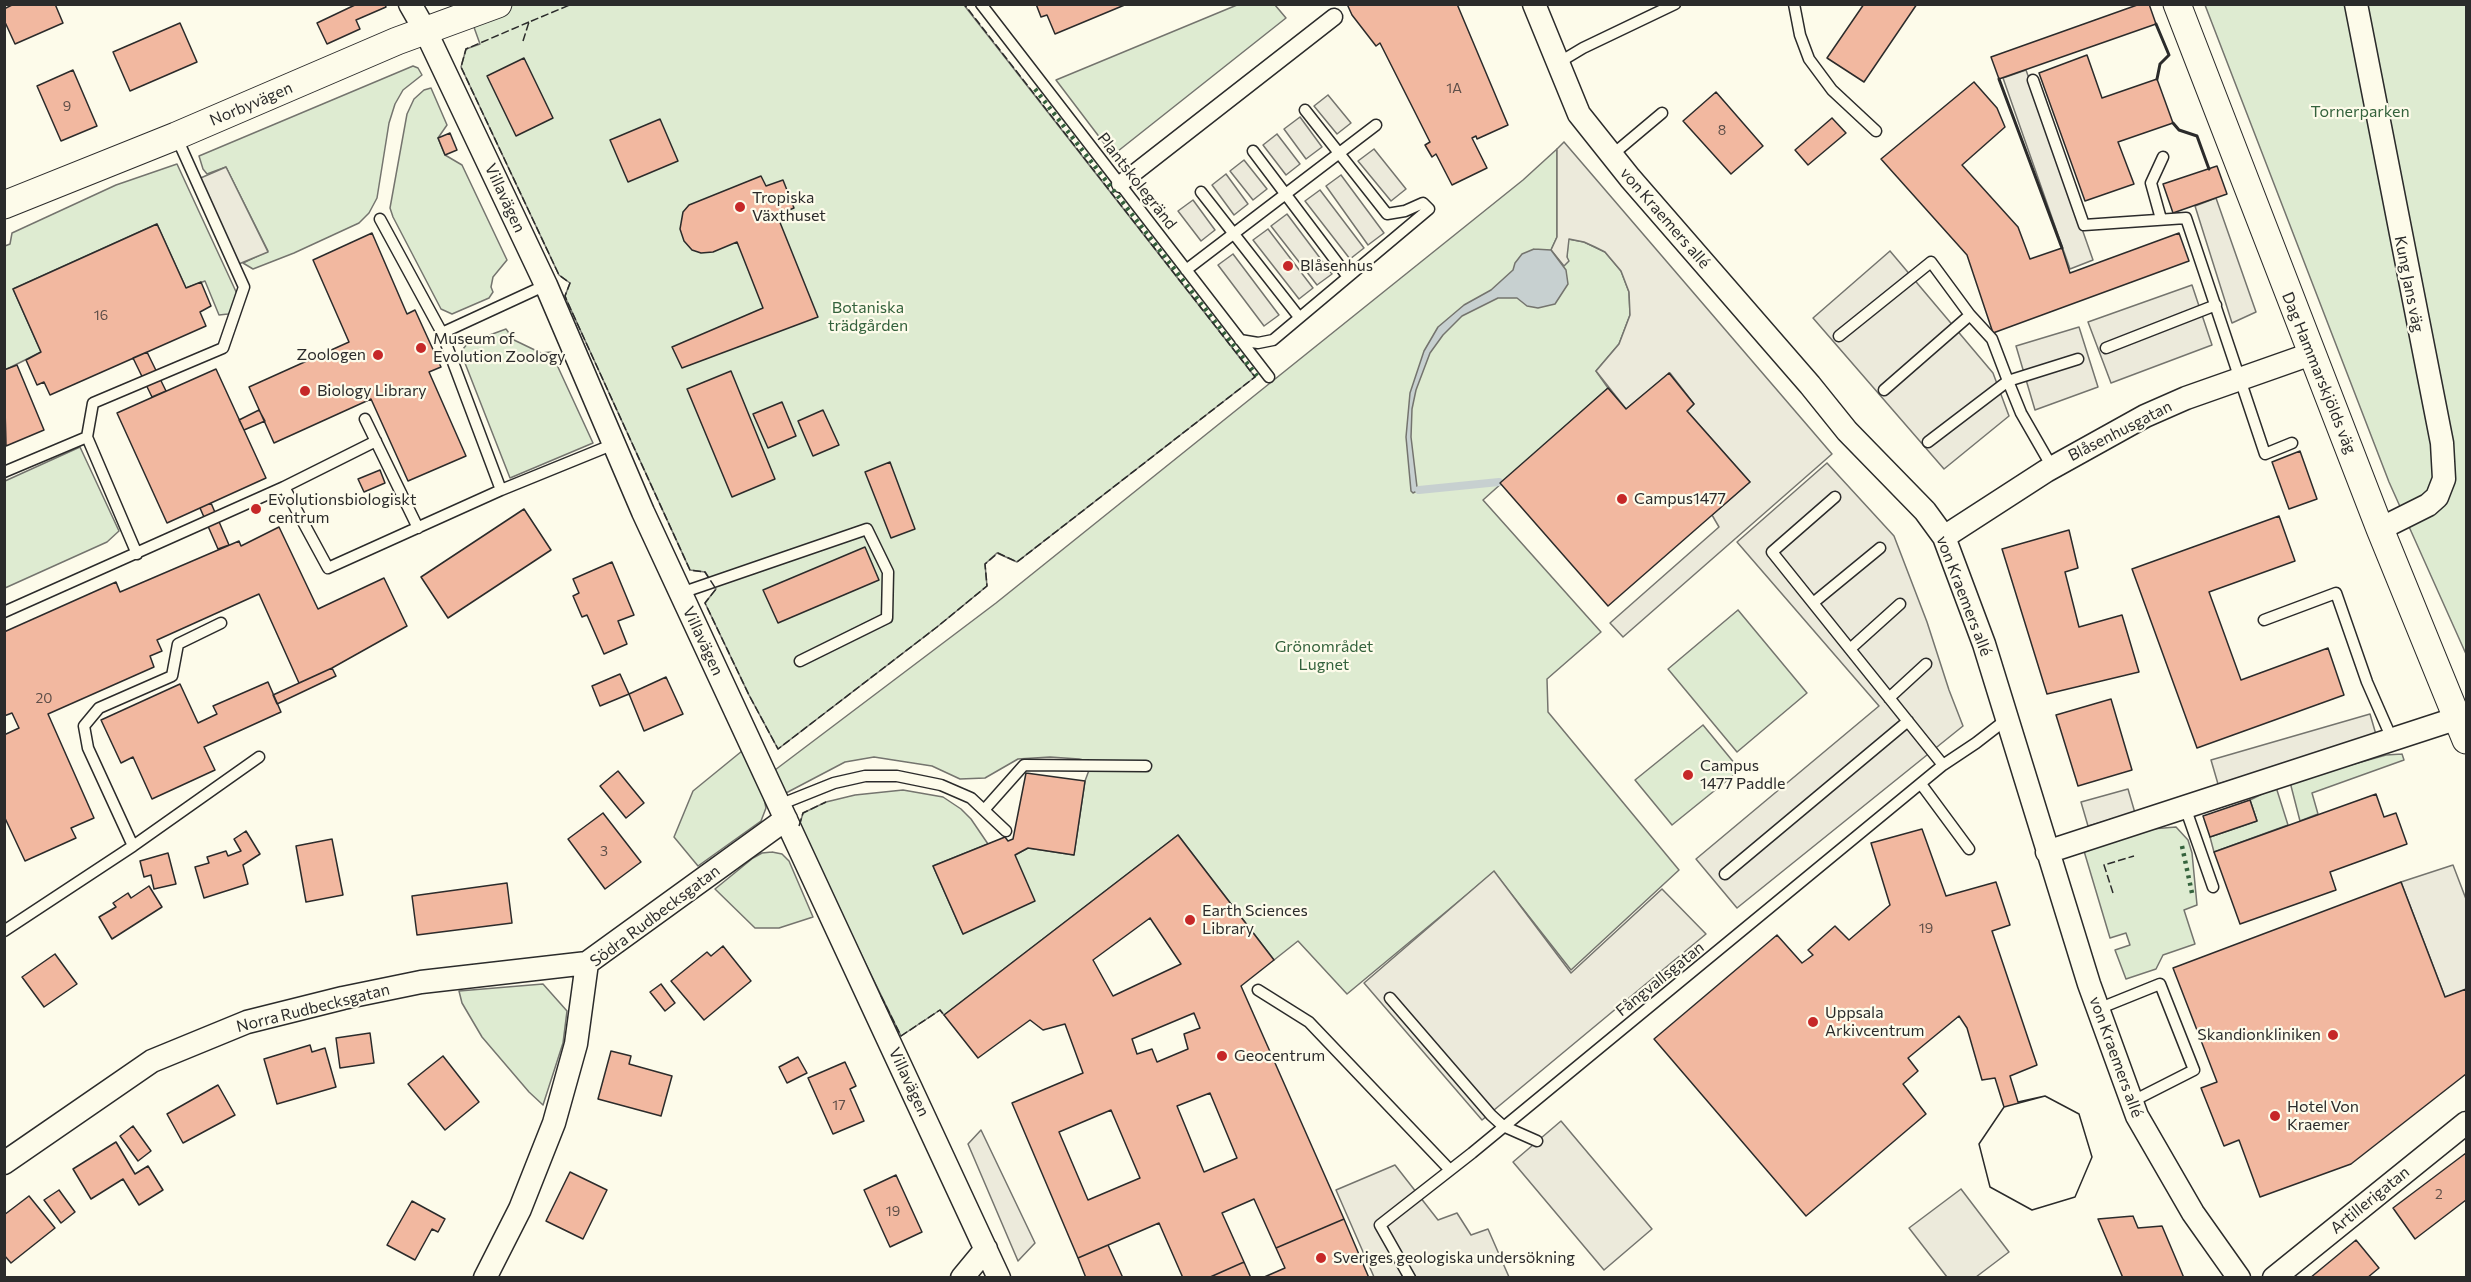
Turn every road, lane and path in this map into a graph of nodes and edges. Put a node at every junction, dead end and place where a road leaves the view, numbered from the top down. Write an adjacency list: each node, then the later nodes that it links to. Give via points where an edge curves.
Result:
1 (410, 4): 10 (street, Villavägen)
2 (498, 4): 10 (street, Norbyvägen)
3 (981, 4): 22 (lane, Plantskolegränd)
4 (1534, 4): 11 (street, von Kraemers allé)
5 (1675, 4): 11 (lane)
6 (1794, 4): 16 (lane, via 1809,59 1832,90)
7 (2177, 4): 39 (street, Dag Hammarskjölds väg)
8 (2356, 4): 57 (street, Kung Jans väg, via 2442,443 2444,479 2438,497 2428,505)
9 (1334, 17): 22 (street)
10 (426, 32): 17 (street, Norbyvägen); 31 (street, Villavägen)
11 (1558, 63): 20 (street, von Kraemers allé, via 1579,114)
12 (2033, 80): 27 (lane, via 2084,225)
13 (1305, 110): 19 (lane)
14 (1662, 113): 20 (lane)
15 (1376, 125): 19 (lane)
16 (1876, 131)
17 (176, 135): 25 (street, Norbyvägen); 46 (lane, via 244,287 223,348 93,403)
18 (1253, 151): 24 (lane)
19 (1339, 153): 24 (lane); 30 (lane, via 1387,214 1423,203 1429,209)
20 (1612, 155): 58 (street, von Kraemers allé, via 1847,431 1925,511)
21 (2163, 157): 27 (lane, via 2151,183)
22 (1120, 184): 29 (lane, Plantskolegränd)
23 (1201, 192): 28 (lane)
24 (1285, 194): 28 (lane); 30 (lane)
25 (4, 205)
26 (380, 219): 35 (lane)
27 (2161, 219): 32 (lane, via 2186,218)
28 (1233, 233): 29 (lane); 34 (lane)
29 (1186, 270): 37 (lane, Plantskolegränd)
30 (1348, 277): 34 (lane)
31 (546, 285): 35 (lane); 50 (street, Villavägen)
32 (2216, 305): 38 (lane); 42 (lane)
33 (1970, 315): 36 (lane, via 1931,262); 43 (lane, via 1992,339); 44 (lane)
34 (1299, 317): 37 (lane, via 1273,340 1258,344)
35 (442, 333): 54 (lane)
36 (1839, 336)
37 (1240, 340): 41 (lane, Plantskolegränd)
38 (2106, 348)
39 (2311, 354): 42 (street, Blåsenhusgatan); 57 (street, Dag Hammarskjölds väg)
40 (2078, 359): 43 (lane)
41 (1269, 377)
42 (2241, 379): 49 (lane, via 2265,453); 51 (street, Blåsenhusgatan, via 2145,416)
43 (2008, 381): 48 (lane); 51 (lane, via 2021,413)
44 (1884, 390)
45 (365, 419): 47 (lane)
46 (87, 437): 52 (lane); 60 (lane)
47 (376, 441): 53 (lane); 56 (lane)
48 (1928, 442)
49 (2292, 443)
50 (614, 444): 54 (lane); 61 (street, Villavägen)
51 (2052, 467): 58 (street, Blåsenhusgatan)
52 (4, 472)
53 (284, 487): 56 (lane, via 328,568); 60 (lane)
54 (501, 489): 56 (lane)
55 (1834, 497): 62 (lane, via 1772,552)
56 (418, 528)
57 (2380, 529): 73 (street, Dag Hammarskjölds väg)
58 (1944, 537): 71 (street, von Kraemers allé)
59 (1880, 548): 62 (lane)
60 (137, 554): 64 (lane)
61 (681, 593): 68 (lane, via 867,529 888,572 887,618); 81 (street, Villavägen)
62 (1813, 603): 67 (lane)
63 (1900, 604): 67 (lane)
64 (4, 612)
65 (2264, 620): 74 (lane, via 2336,593)
66 (221, 623): 83 (lane, via 178,644 172,676 99,708 84,726 88,748)
67 (1850, 649): 70 (lane)
68 (800, 662)
69 (1926, 664): 70 (lane)
70 (1889, 698): 72 (lane)
71 (2007, 719): 76 (lane, Fångvallsgatan); 85 (street, von Kraemers allé)
72 (1908, 721): 76 (lane); 86 (lane)
73 (2462, 729): 74 (street)
74 (2392, 739): 79 (street)
75 (259, 757): 83 (lane)
76 (1943, 765): 78 (lane, Fångvallsgatan)
77 (1146, 766): 80 (lane, via 1024,765)
78 (1921, 784): 84 (lane); 95 (lane, Fångvallsgatan)
79 (2186, 807): 85 (street); 87 (lane)
80 (984, 810): 81 (lane, via 971,798 941,785 897,776 865,776 834,783); 82 (lane)
81 (783, 812): 89 (street, Södra Rudbecksgatan); 99 (street, Villavägen)
82 (1006, 831)
83 (133, 846): 88 (lane)
84 (1969, 849)
85 (2047, 852): 92 (street, von Kraemers allé)
86 (1725, 874)
87 (2213, 887)
88 (4, 931)
89 (587, 963): 97 (street, Norra Rudbecksgatan, via 421,982 247,1022 152,1061); 100 (street, Södra Rudbecksgatan, via 576,1044 554,1124 520,1209)
90 (1258, 990): 98 (lane, via 1309,1022)
91 (1390, 998): 95 (lane)
92 (2097, 1009): 93 (street, von Kraemers allé); 93 (lane, via 2160,984 2194,1070)
93 (2131, 1102): 104 (street, von Kraemers allé, via 2193,1213)
94 (2466, 1123): 105 (street, Artillerigatan)
95 (1503, 1126): 96 (lane); 98 (lane, Fångvallsgatan)
96 (1537, 1141)
97 (4, 1163)
98 (1450, 1170): 103 (lane, Fångvallsgatan, via 1380,1225)
99 (986, 1248): 101 (street); 102 (street, Villavägen)
100 (485, 1278)
101 (962, 1278)
102 (999, 1278)
103 (1410, 1278)
104 (2239, 1278)
105 (2274, 1278)

